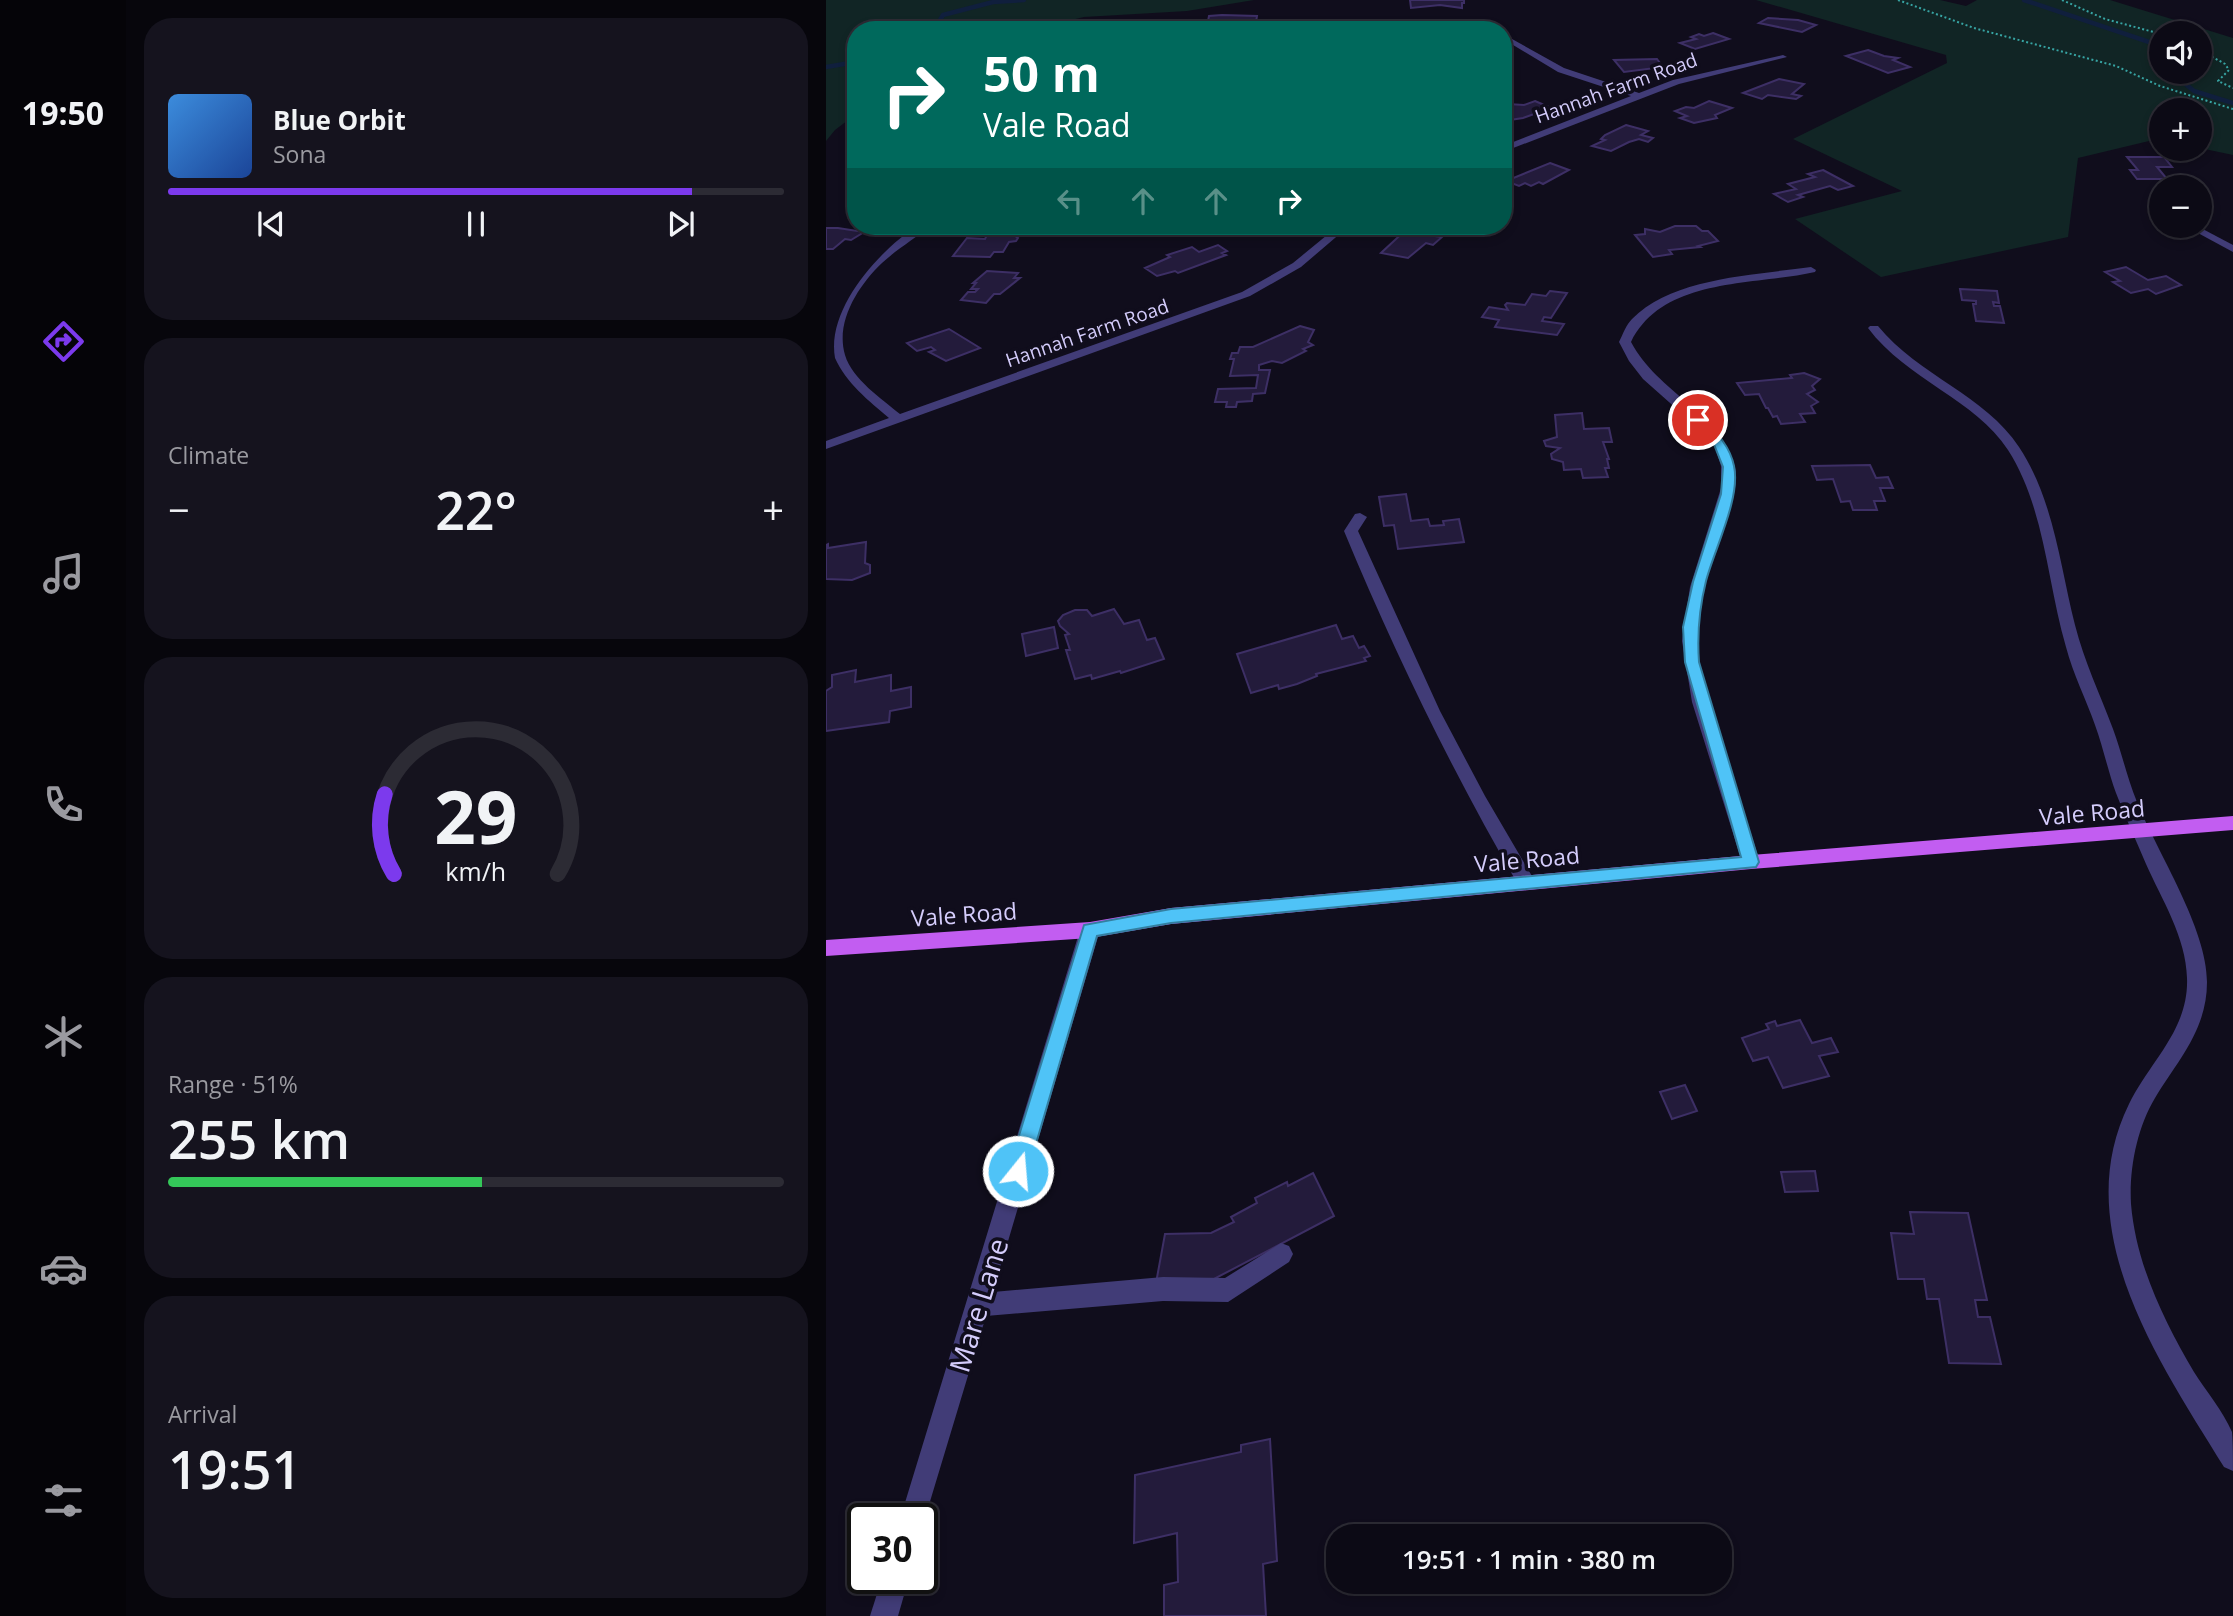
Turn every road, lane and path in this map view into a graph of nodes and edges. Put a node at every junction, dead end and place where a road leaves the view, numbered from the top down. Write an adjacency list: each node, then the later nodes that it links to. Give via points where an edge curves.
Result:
1 (1898, 0): 9 (path, via 1984,32 2116,66 2160,86)
2 (2062, 0): 3 (path, via 2105,19)
3 (2149, 31)
4 (1512, 41): 8 (street, via 1555,67)
5 (1783, 57): 8 (street, Hannah Farm Road, via 1691,77)
6 (2212, 57): 7 (path, via 2229,70 2218,81)
7 (2233, 88)
8 (1638, 96): 10 (street, Hannah Farm Road)
9 (2233, 109)
10 (1512, 145)
11 (910, 235): 17 (street, via 875,258 851,287)
12 (1333, 235): 18 (street, Hannah Farm Road, via 1297,265 1246,294)
13 (2212, 238): 14 (street)
14 (2233, 249)
15 (1811, 271): 23 (street, via 1677,294 1634,320 1625,342 1631,360 1645,376 1718,441 1729,467 1727,494 1690,627 1692,662)
16 (1874, 328): 22 (street, via 1905,363 1994,425 2026,471 2039,501 2075,651)
17 (830, 343): 18 (street, via 873,398)
18 (898, 419): 19 (street, Hannah Farm Road)
19 (826, 445)
20 (1360, 517): 24 (street, via 1351,531 1396,639 1483,812)
21 (2233, 823): 22 (main road, Vale Road)
22 (2142, 832): 23 (main road, Vale Road); 29 (street, via 2190,943 2197,978 2194,1013 2182,1044 2139,1107 2124,1145 2119,1190 2123,1234 2138,1287 2161,1339)
23 (1751, 862): 24 (main road, Vale Road)
24 (1527, 883): 25 (main road, Vale Road, via 1171,916)
25 (1090, 930): 26 (main road, Vale Road); 28 (street, Mare Lane)
26 (826, 948)
27 (1281, 1254): 28 (street, via 1228,1290 1163,1289)
28 (978, 1305): 30 (street, Mare Lane)
29 (2233, 1458)
30 (919, 1503)
31 (891, 1594): 32 (street)
32 (884, 1616)

